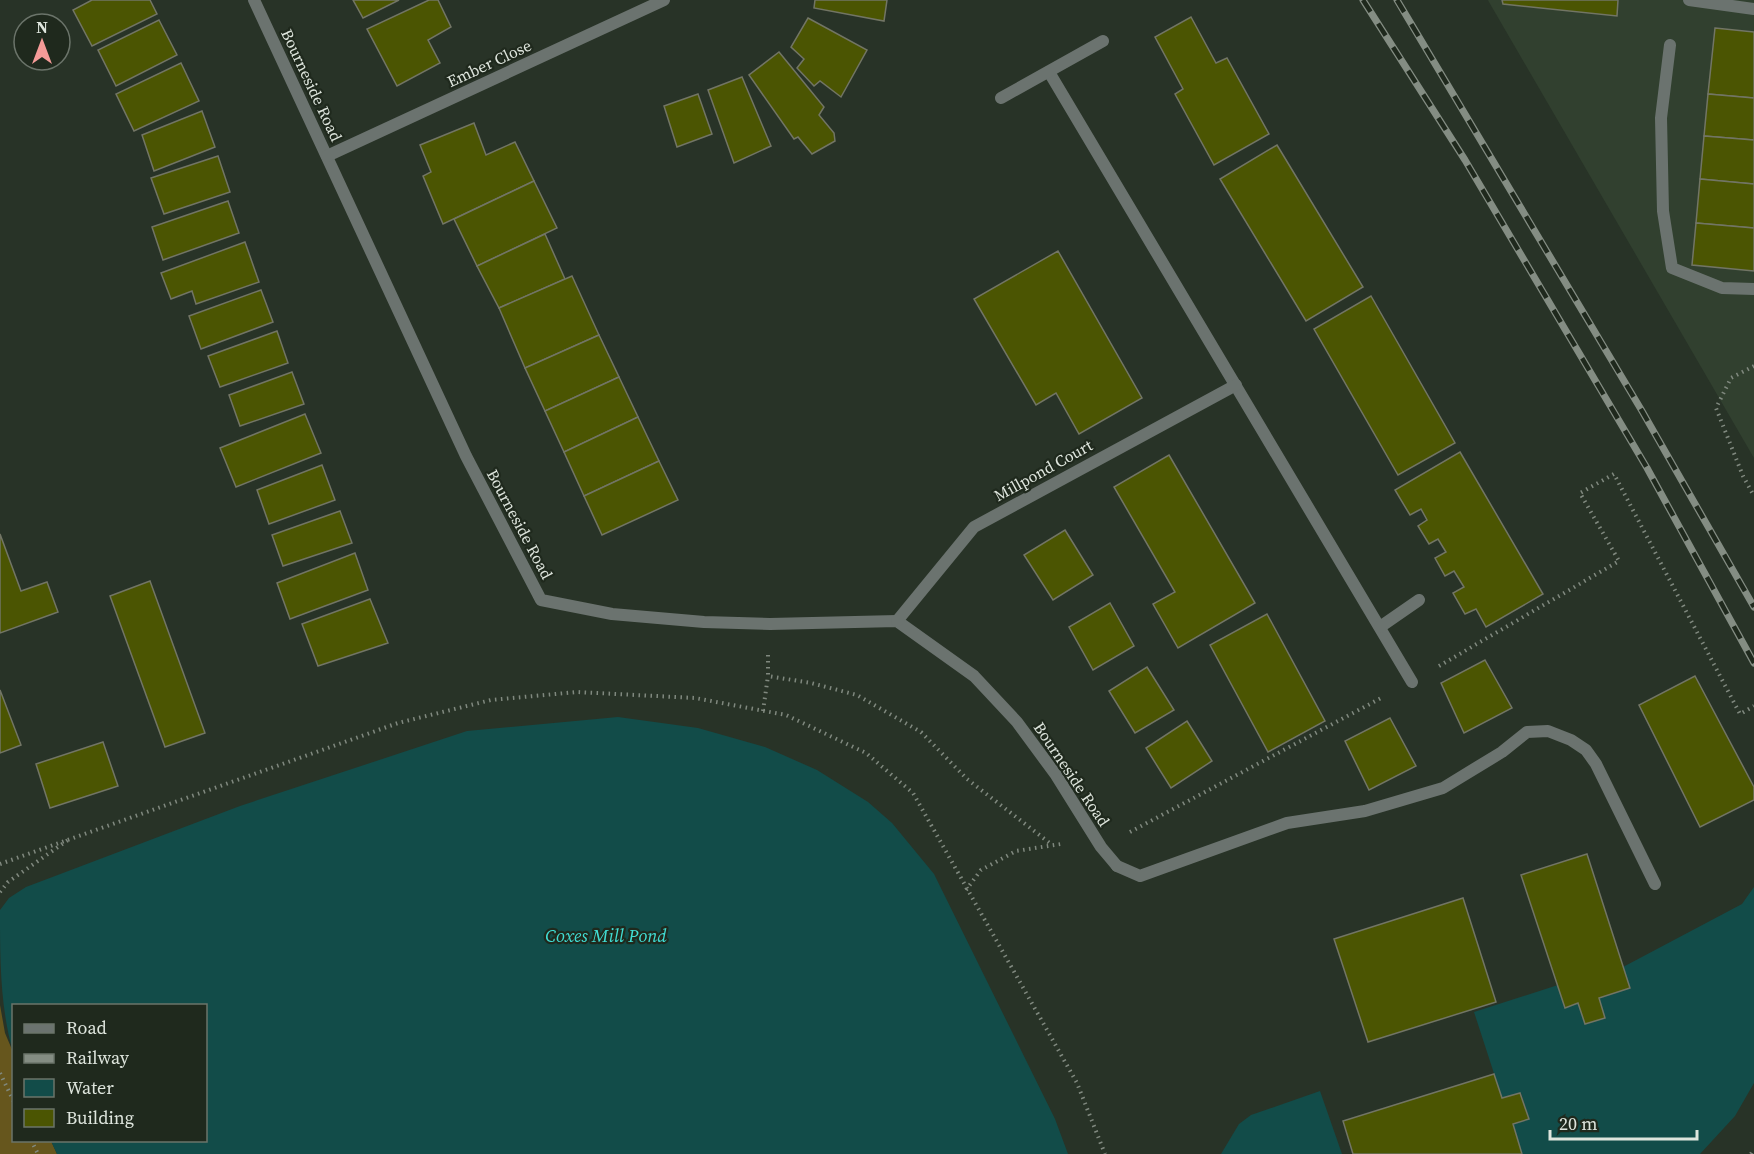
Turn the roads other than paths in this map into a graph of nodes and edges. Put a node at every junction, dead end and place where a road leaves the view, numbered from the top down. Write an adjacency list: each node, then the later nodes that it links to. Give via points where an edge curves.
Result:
1 (254, 0): 9 (street, Bourneside Road)
2 (664, 0): 9 (street, Ember Close)
3 (1689, 0): 4 (street)
4 (1754, 9)
5 (1103, 42): 7 (street)
6 (1670, 45): 10 (street, via 1661,118 1662,211 1672,268 1722,288)
7 (1049, 72): 8 (street); 11 (street)
8 (1001, 98)
9 (327, 156): 13 (street, Bourneside Road, via 466,456 542,600 612,614 770,624)
10 (1754, 289)
11 (1236, 385): 13 (street, Millpond Court, via 974,527); 14 (street)
12 (1419, 600): 14 (street)
13 (897, 621): 16 (street, Bourneside Road, via 974,676 1017,722 1101,847 1117,866 1140,876 1287,824 1365,811 1443,788 1527,732 1548,731 1586,750 1596,764)
14 (1380, 627): 15 (street)
15 (1412, 682)
16 (1655, 884)

